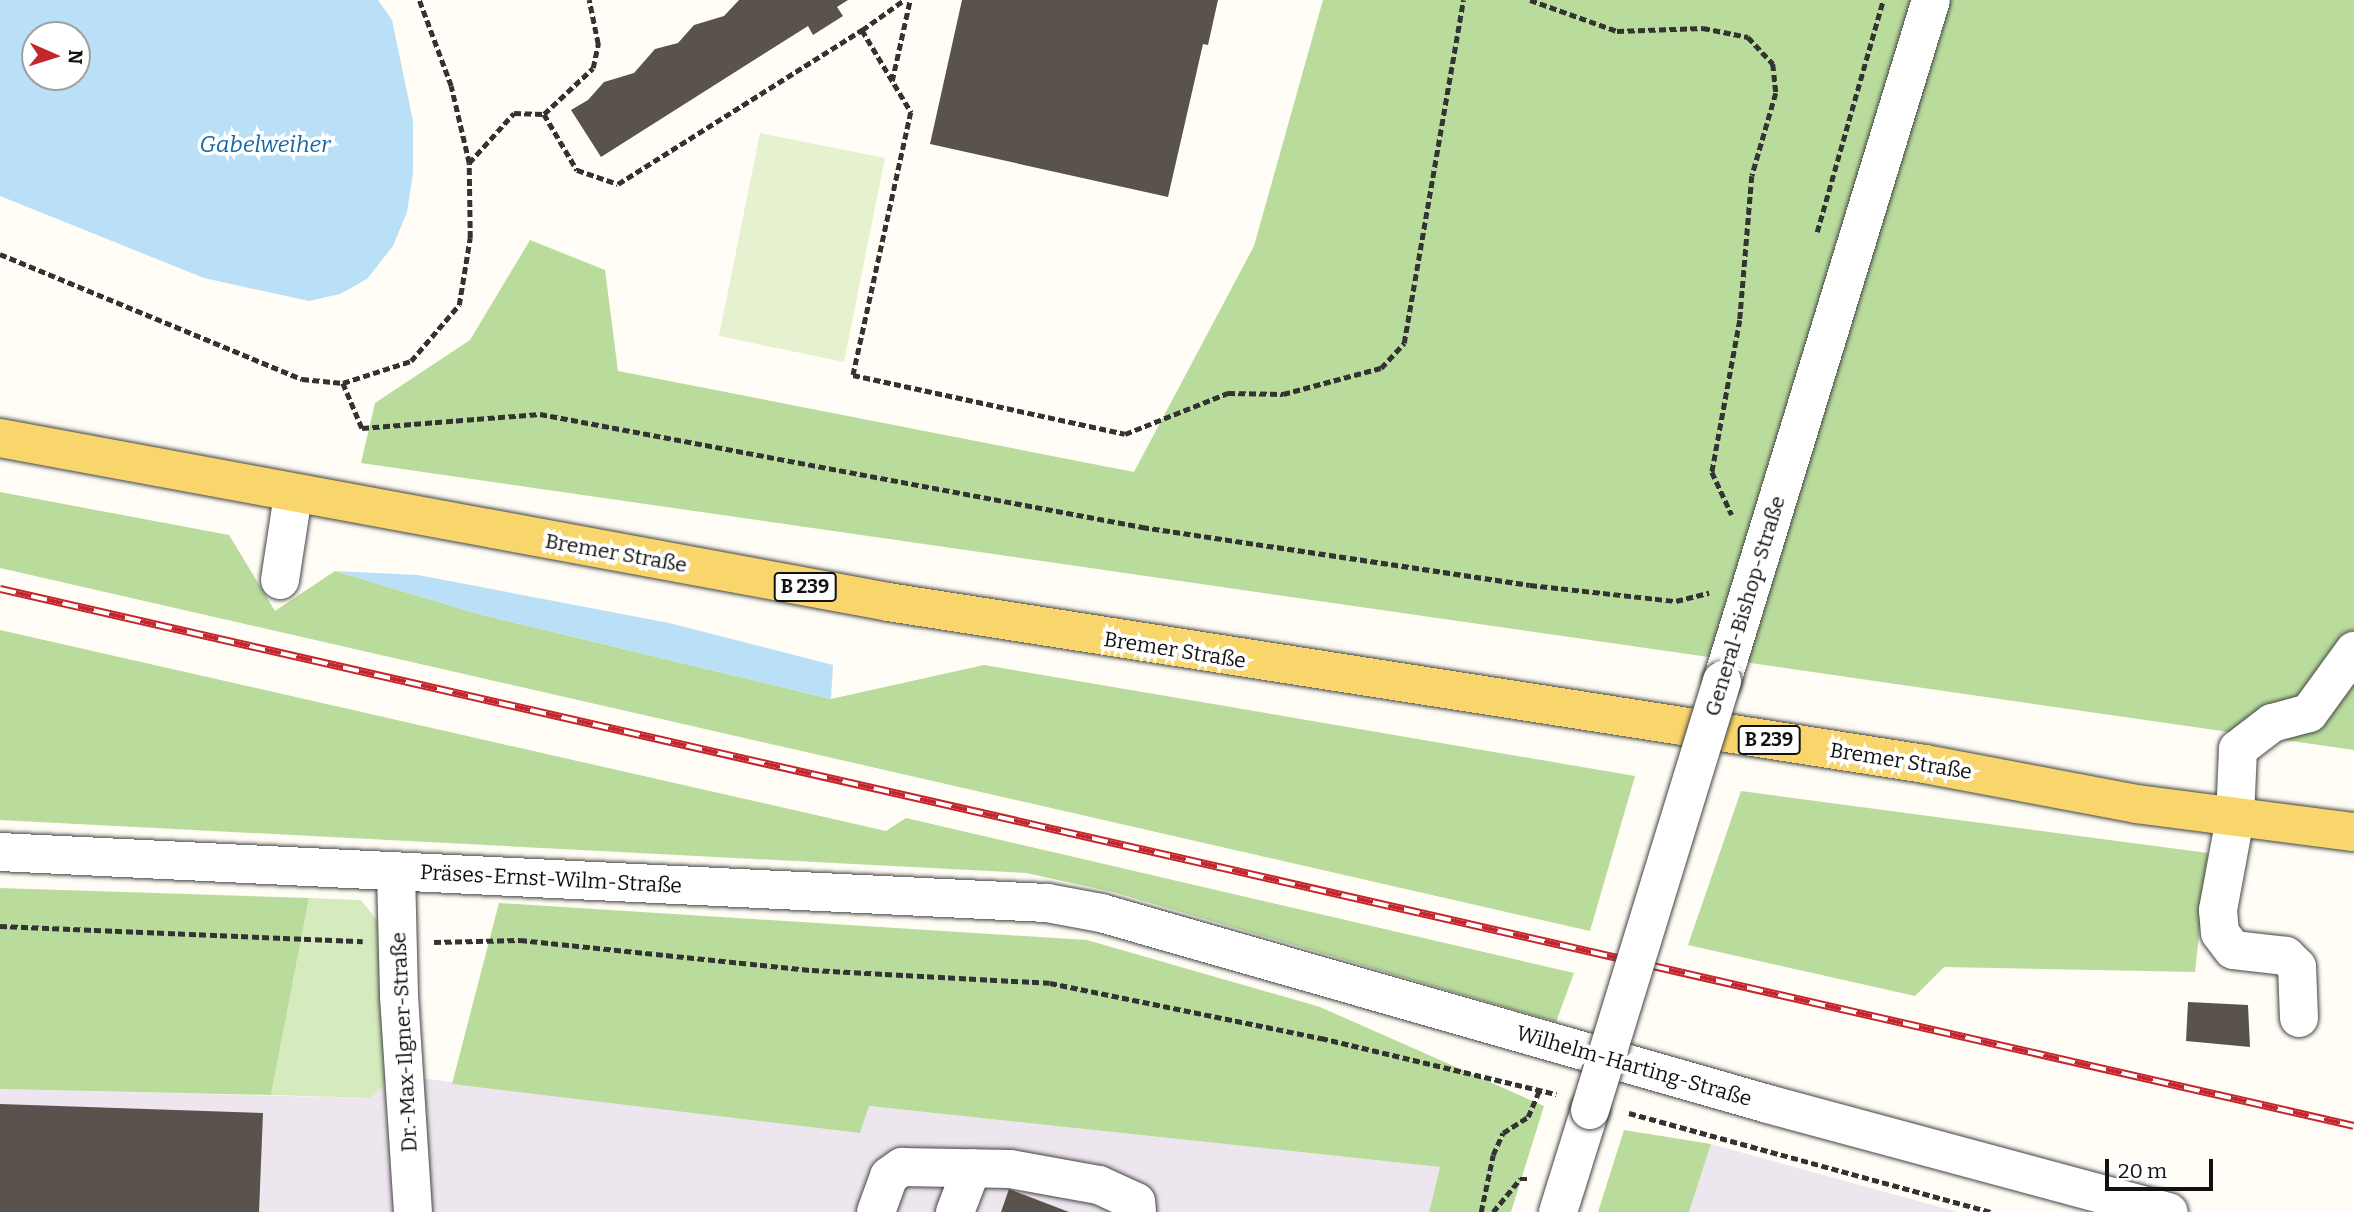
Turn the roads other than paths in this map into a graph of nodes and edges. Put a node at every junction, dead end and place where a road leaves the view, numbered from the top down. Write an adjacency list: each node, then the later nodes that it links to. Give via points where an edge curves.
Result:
1 (1931, 0): 17 (street, General-Bishop-Straße, bridge)
2 (0, 438): 3 (main road, Bremer Straße / B 239)
3 (293, 495): 4 (street); 6 (main road, Bremer Straße / B 239, via 929,609 1925,764)
4 (280, 580)
5 (2354, 651): 6 (street, via 2309,713 2272,723 2238,749)
6 (2235, 818): 7 (main road, Bremer Straße / B 239); 11 (street, via 2218,911 2220,933 2232,950 2286,956 2297,967)
7 (2354, 832)
8 (0, 852): 9 (street, Präses-Ernst-Wilm-Straße)
9 (396, 872): 10 (street, Präses-Ernst-Wilm-Straße, via 1047,902); 13 (street, Dr.-Max-Ilgner-Straße)
10 (1101, 913): 18 (street, Wilhelm-Harting-Straße, via 1768,1104)
11 (2300, 1017)
12 (972, 1168): 14 (street, via 902,1167 890,1176); 15 (street); 16 (street, via 1010,1169 1099,1185 1136,1202)
13 (413, 1212)
14 (876, 1212)
15 (955, 1212)
16 (1137, 1212)
17 (1558, 1212)
18 (2169, 1212)

